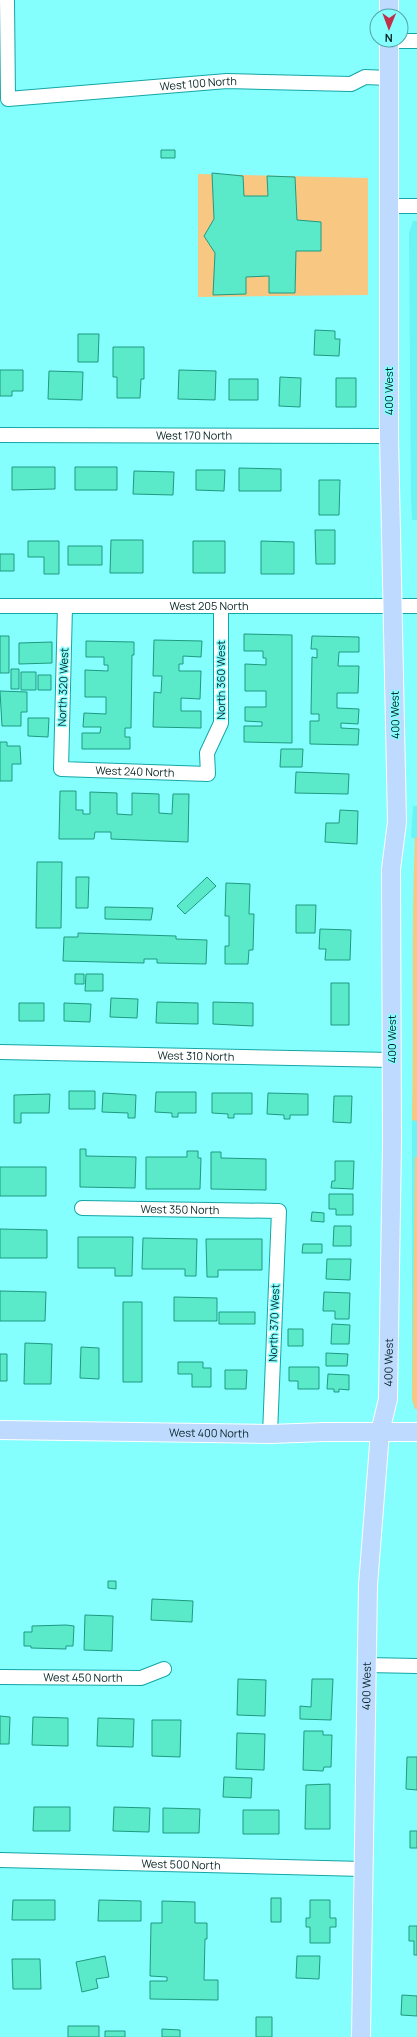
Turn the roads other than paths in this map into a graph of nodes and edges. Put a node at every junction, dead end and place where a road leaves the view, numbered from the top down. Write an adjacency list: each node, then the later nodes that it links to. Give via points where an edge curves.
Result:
1 (7, 0): 3 (street, West 100 North, via 8,99 227,82 350,84 365,78)
2 (389, 48): 3 (main road, 400 West)
3 (388, 78): 4 (main road, 400 West)
4 (389, 206): 5 (street); 7 (main road, 400 West)
5 (417, 206)
6 (0, 435): 7 (street, West 170 North)
7 (389, 436): 10 (main road, 400 West)
8 (0, 606): 9 (street, West 205 North)
9 (66, 606): 12 (street, West 205 North); 13 (street, North 320 West)
10 (394, 606): 11 (street, West 205 North); 12 (street, West 205 North); 16 (main road, 400 West, via 397,822 391,869)
11 (417, 606)
12 (221, 607): 14 (street, North 360 West, via 221,723 208,753)
13 (61, 769): 14 (street, West 240 North)
14 (208, 774)
15 (0, 1052): 16 (street, West 310 North)
16 (392, 1060): 20 (main road, 400 West, via 388,1399)
17 (82, 1208): 18 (street, West 350 North)
18 (279, 1211): 22 (street, North 370 West)
19 (0, 1430): 22 (main road, West 400 North)
20 (380, 1432): 21 (main road, West 400 North); 22 (main road, West 400 North); 23 (main road, 400 West, via 368,1585)
21 (417, 1432)
22 (270, 1434)
23 (367, 1665): 24 (street); 28 (main road, 400 West)
24 (417, 1666)
25 (164, 1669): 26 (street, West 450 North, via 141,1678)
26 (0, 1677)
27 (0, 1860): 28 (street, West 500 North)
28 (363, 1869): 29 (main road, 400 West)
29 (361, 2037)

